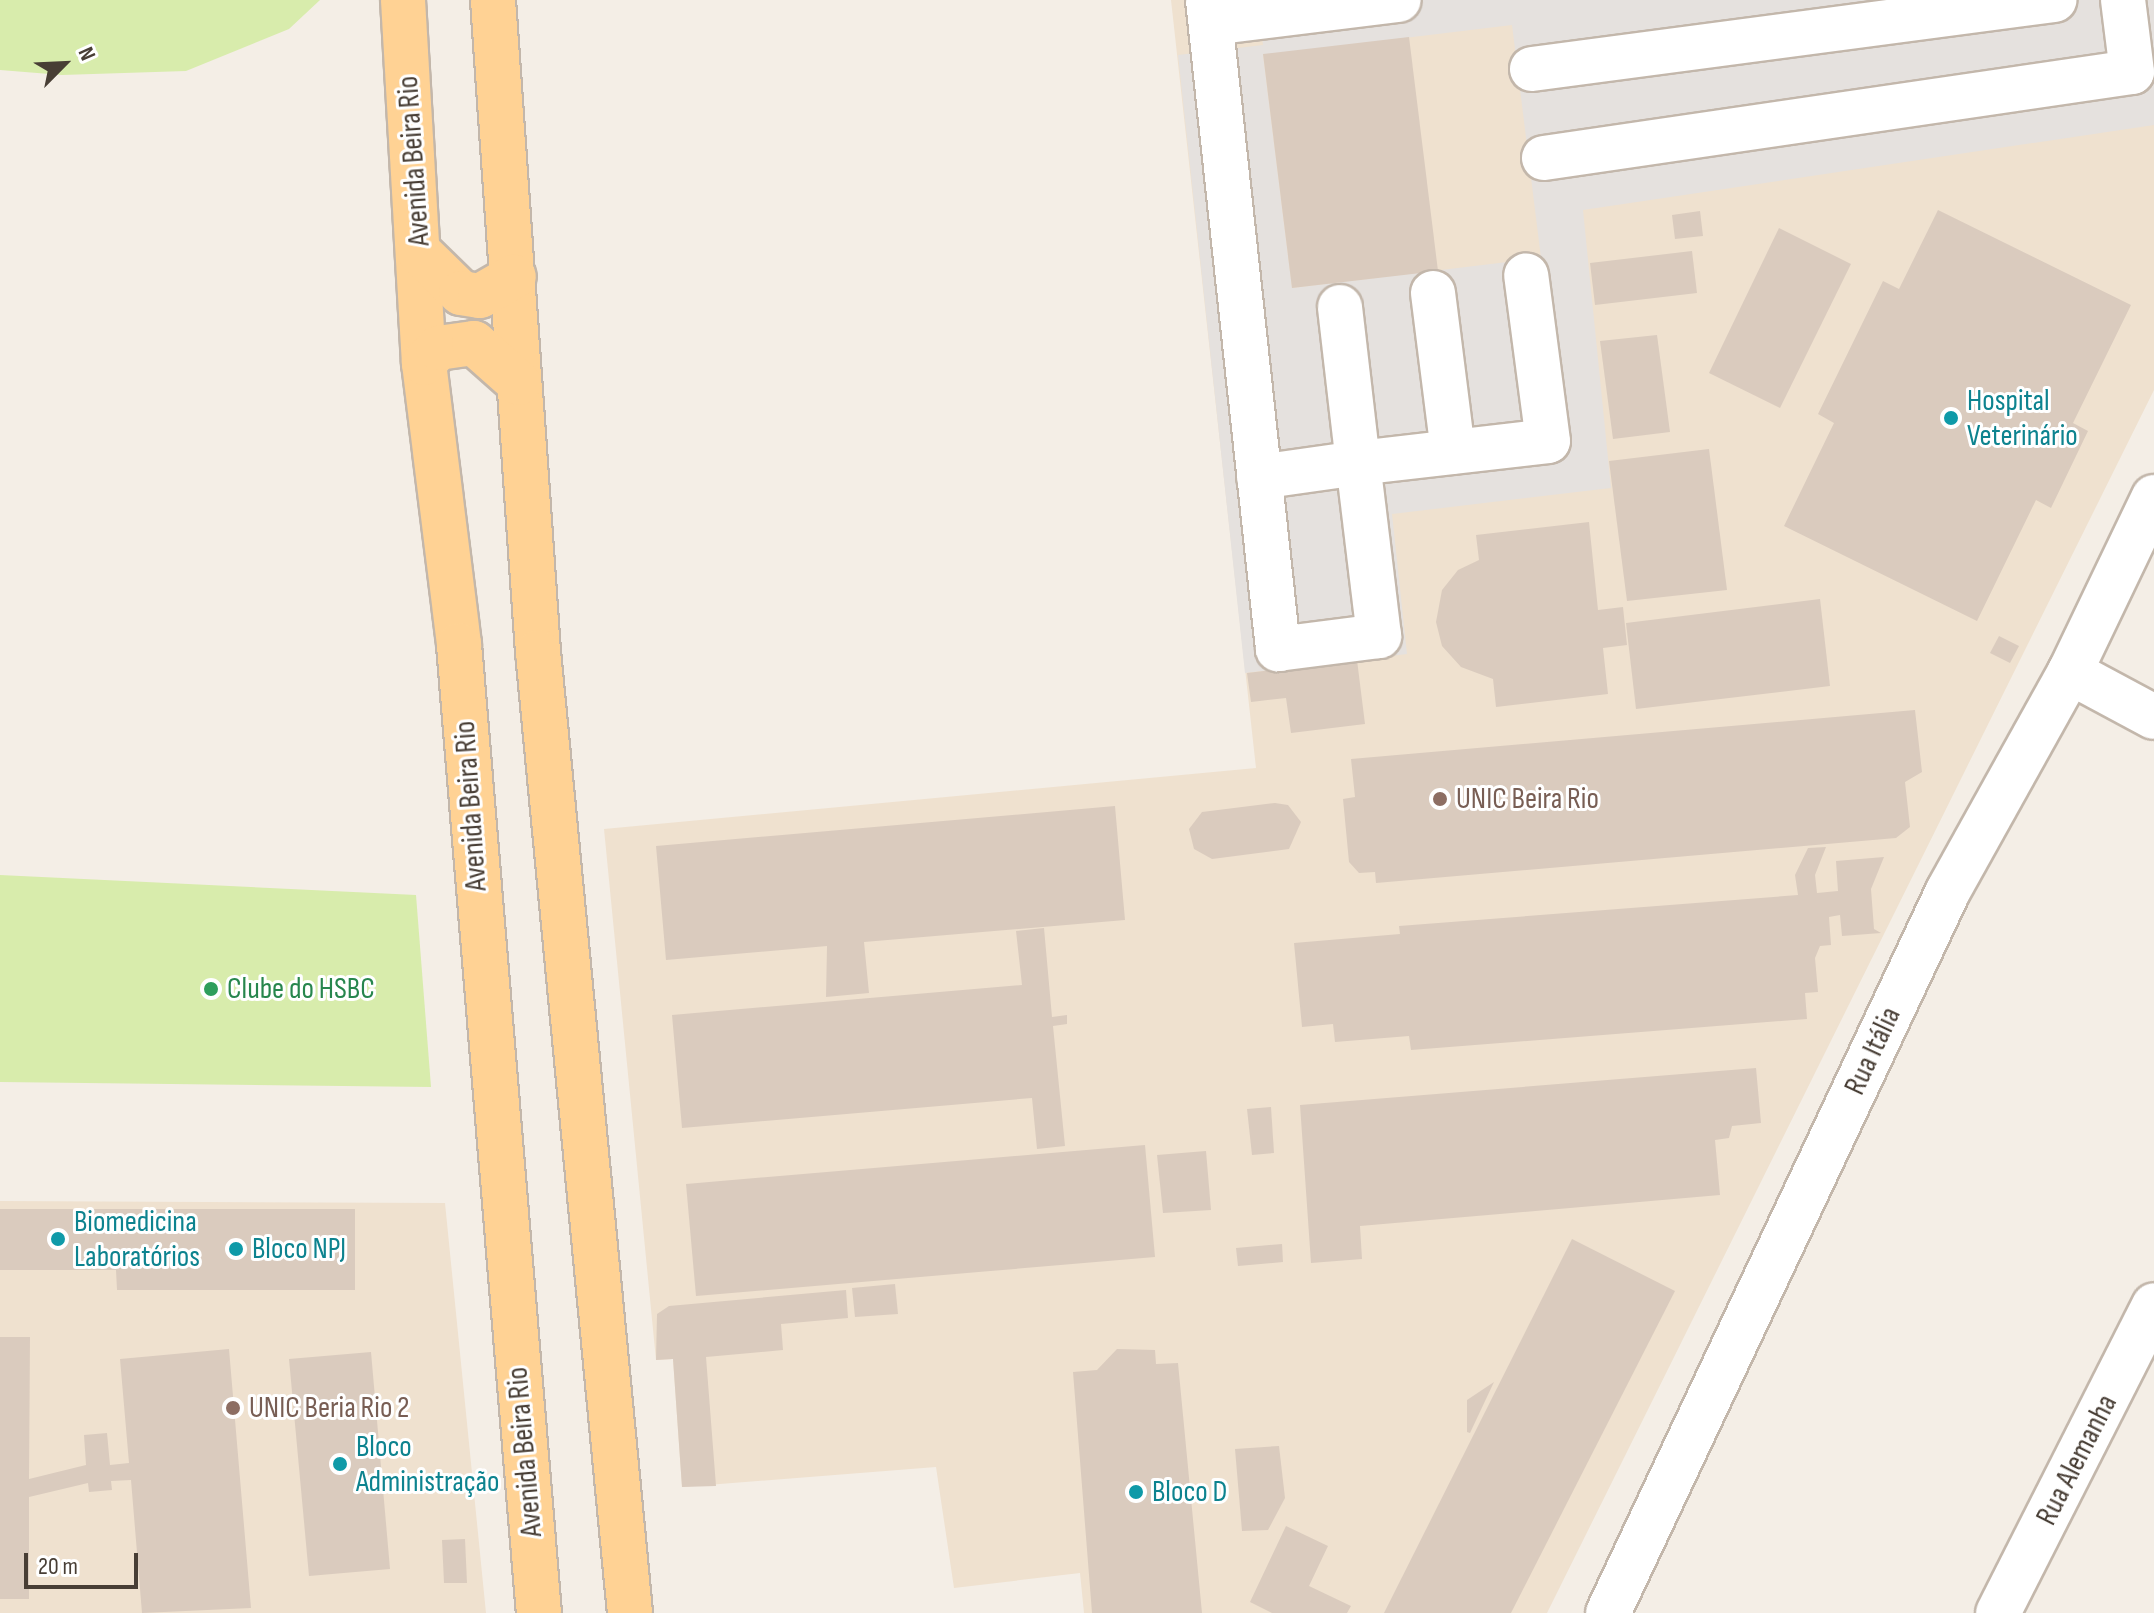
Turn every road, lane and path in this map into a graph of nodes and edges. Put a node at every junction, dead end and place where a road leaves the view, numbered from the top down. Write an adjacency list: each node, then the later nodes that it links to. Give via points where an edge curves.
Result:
1 (403, 0): 9 (main road, Avenida Beira Rio)
2 (493, 0): 11 (main road)
3 (1399, 0): 6 (street)
4 (2054, 0): 7 (street)
5 (2123, 0): 8 (street, via 2132,72)
6 (1209, 12): 18 (street)
7 (1532, 69)
8 (1544, 158)
9 (420, 253): 11 (main road, via 461,293 480,296); 14 (main road, Avenida Beira Rio)
10 (1526, 275): 16 (street, via 1548,441)
11 (514, 276): 15 (main road)
12 (1433, 293): 16 (street)
13 (1340, 307): 17 (street)
14 (424, 363): 15 (main road, via 438,348 474,343); 25 (main road, Avenida Beira Rio, via 459,645)
15 (519, 383): 26 (main road, via 542,696)
16 (1453, 452): 17 (street)
17 (1358, 463): 18 (street); 18 (street, via 1379,636 1278,649)
18 (1259, 477)
19 (2154, 497): 20 (street, Rua Itália)
20 (2070, 672): 21 (street); 24 (street, Rua Itália, via 1948,891)
21 (2154, 717)
22 (2154, 1305): 23 (street, Rua Alemanha)
23 (2133, 1391): 27 (street, Rua Alemanha)
24 (1624, 1608)
25 (539, 1613)
26 (630, 1613)
27 (1998, 1613)

